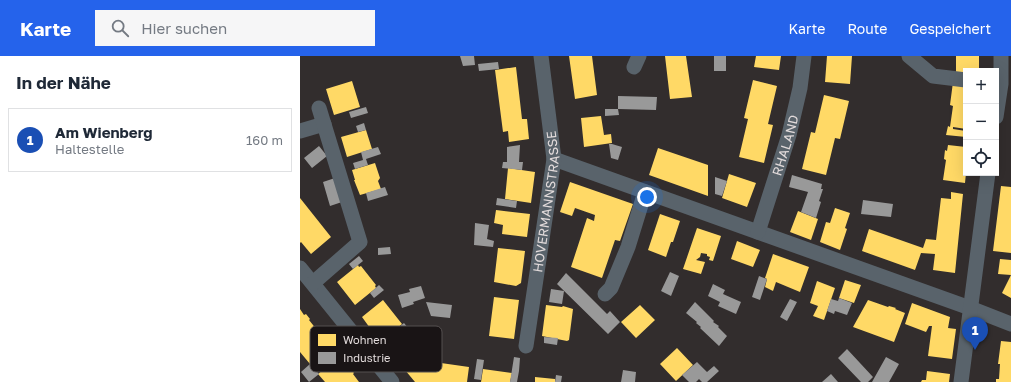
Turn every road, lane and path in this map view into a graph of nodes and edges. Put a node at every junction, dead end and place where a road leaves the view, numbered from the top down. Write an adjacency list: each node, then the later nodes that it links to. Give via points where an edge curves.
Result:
1 (541, 56): 10 (street, HOVERMANNSTRASSE)
2 (804, 56): 13 (street, RHALAND, via 800,88 789,135)
3 (909, 56): 6 (street, via 933,76)
4 (1001, 56): 5 (street)
5 (999, 75)
6 (963, 80)
7 (319, 108): 8 (street)
8 (324, 124): 9 (street); 15 (street, via 360,242)
9 (300, 131)
10 (554, 159): 12 (street); 20 (street, HOVERMANNSTRASSE)
11 (988, 176): 17 (street)
12 (645, 192): 13 (street); 16 (street, via 628,247 611,288)
13 (758, 232): 17 (street)
14 (300, 268): 15 (street)
15 (313, 283): 19 (street)
16 (605, 294)
17 (970, 308): 18 (street); 23 (street)
18 (1011, 324)
19 (347, 326)
20 (526, 346)
21 (384, 372): 22 (street)
22 (392, 382)
23 (961, 382)

